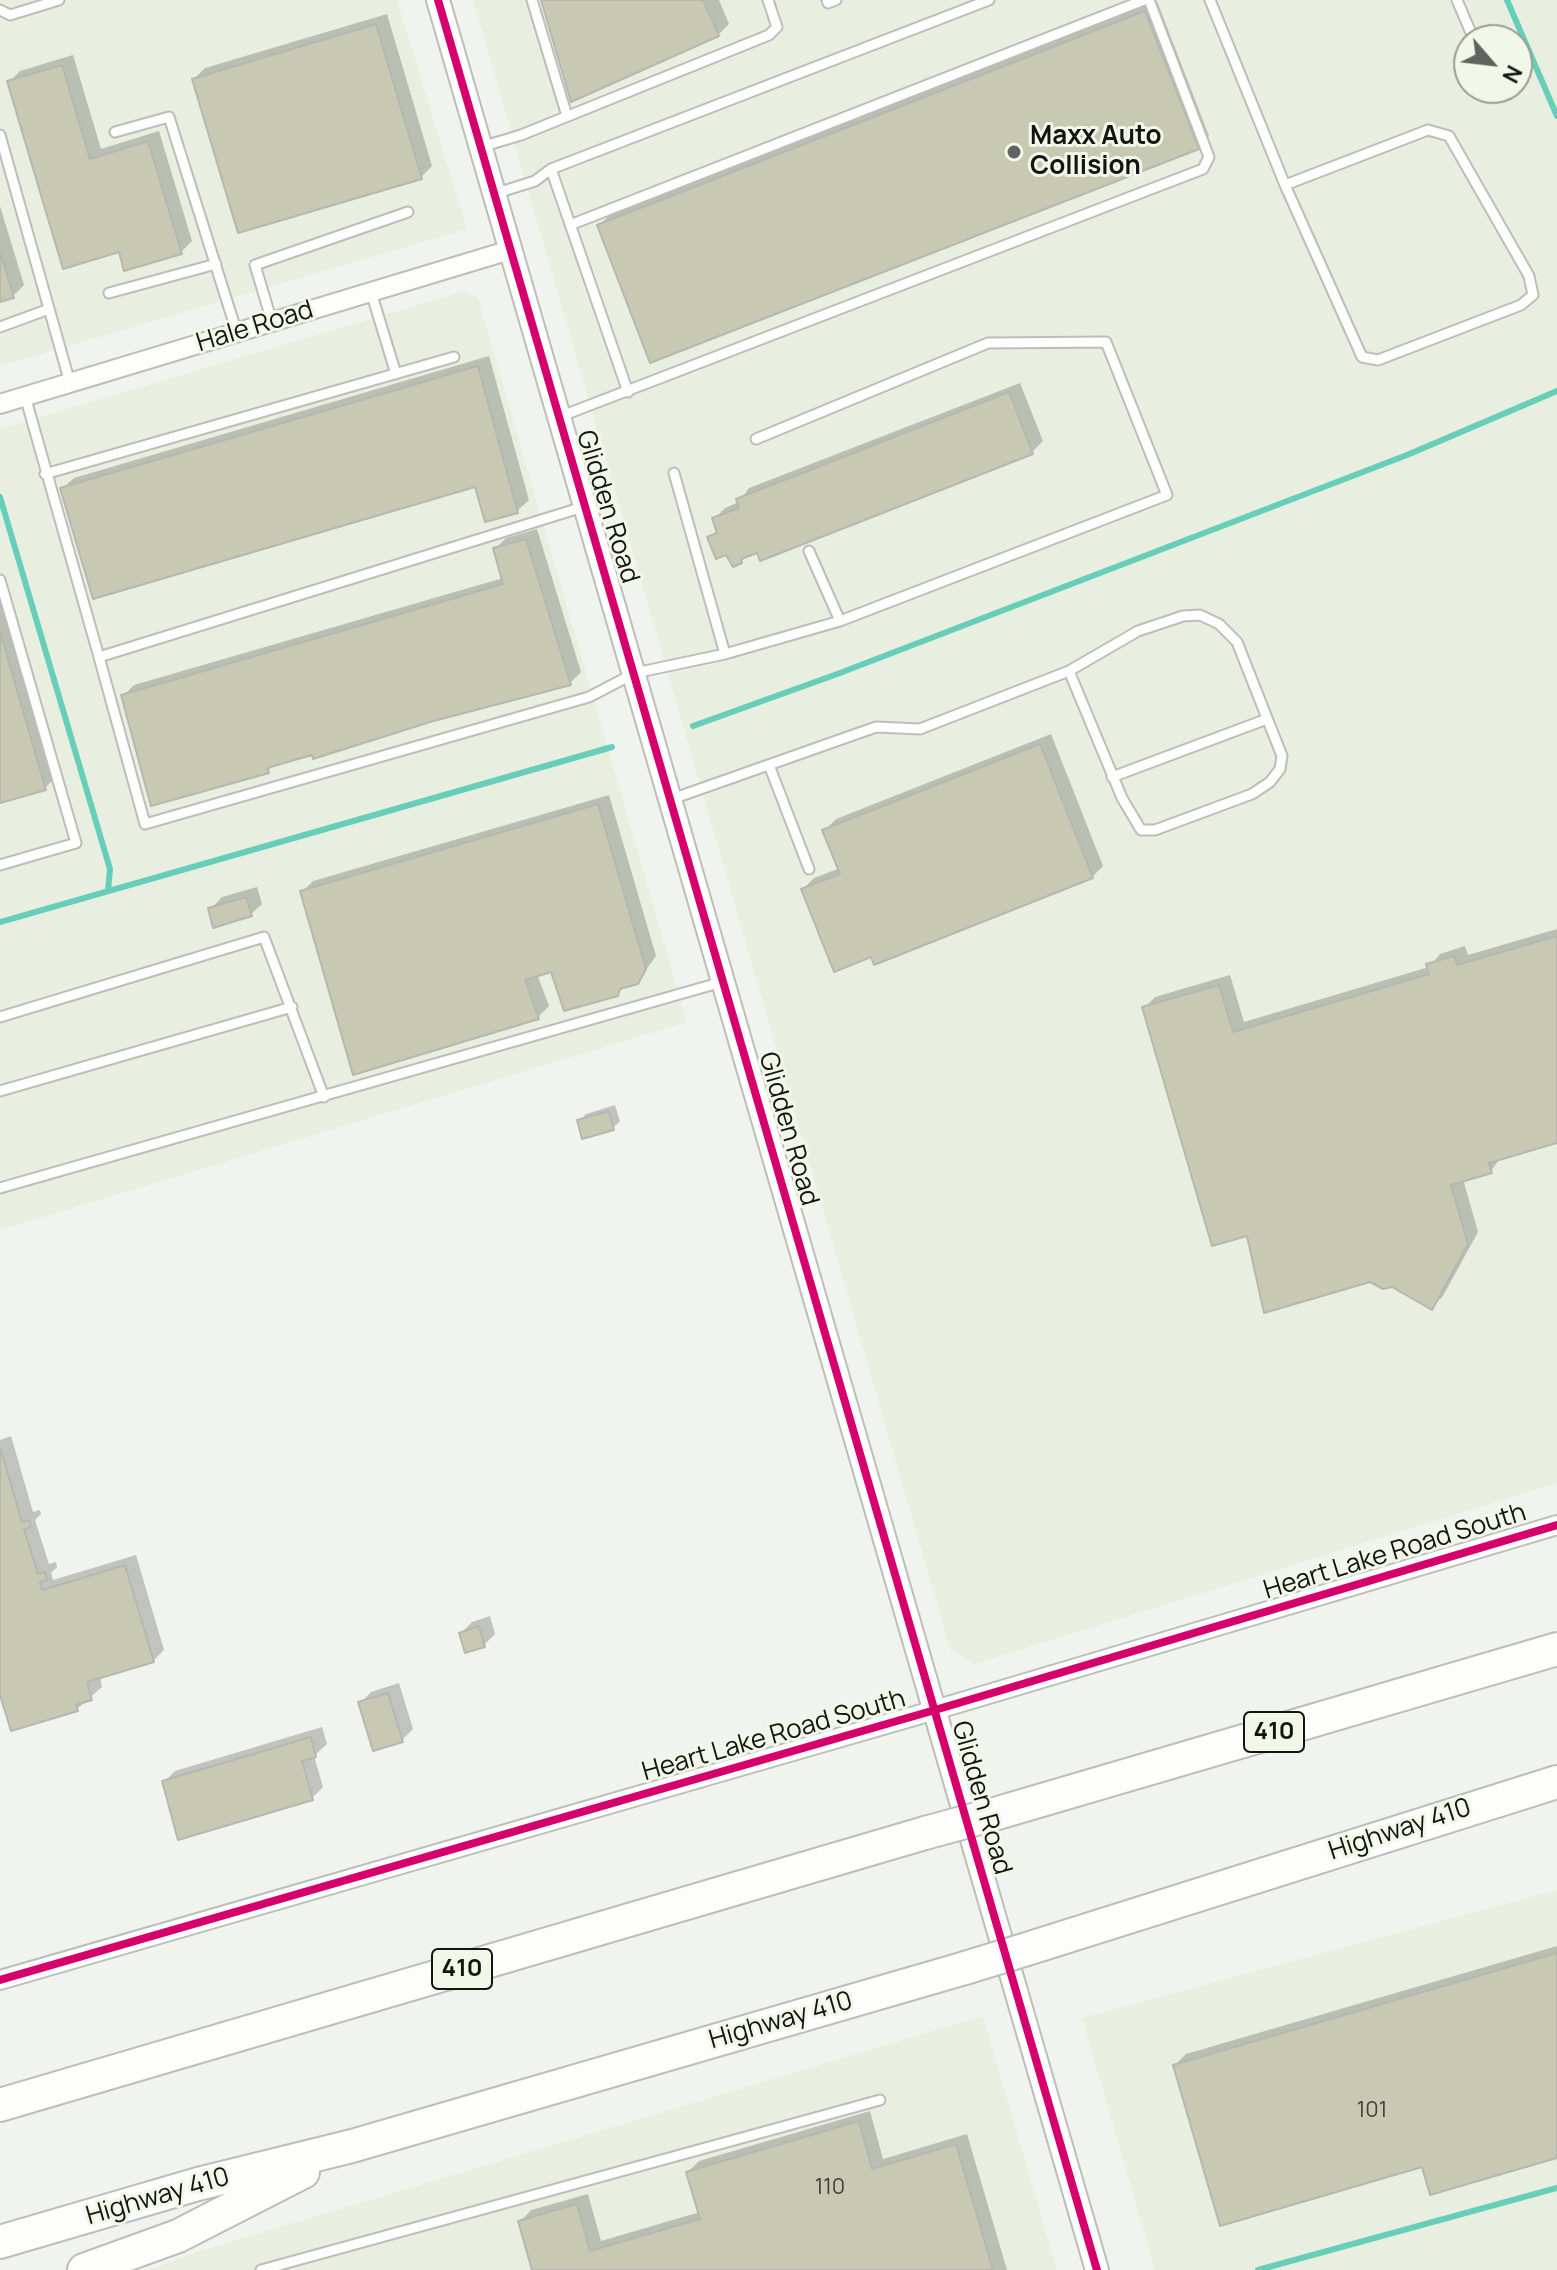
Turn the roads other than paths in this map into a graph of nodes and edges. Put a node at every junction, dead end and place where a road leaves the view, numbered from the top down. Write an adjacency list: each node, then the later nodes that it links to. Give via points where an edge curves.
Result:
1 (59, 0): 11 (lane, via 10,15)
2 (438, 0): 16 (street, Glidden Road)
3 (532, 0): 13 (lane)
4 (768, 0): 13 (lane, via 777,27 769,35)
5 (827, 0): 6 (lane)
6 (836, 0)
7 (989, 0): 17 (lane)
8 (1146, 0): 21 (lane); 33 (lane, via 1209,157 1203,169)
9 (1210, 0): 18 (lane)
10 (1457, 0): 12 (lane)
11 (0, 10)
12 (1467, 24)
13 (567, 116): 16 (lane)
14 (115, 132): 23 (lane, via 169,117)
15 (0, 135): 26 (lane)
16 (481, 147): 19 (street, Glidden Road)
17 (551, 169): 19 (lane, via 535,181); 21 (lane)
18 (1285, 185): 18 (lane, via 1362,357 1378,360 1521,305 1533,295 1529,276 1449,136 1428,130)
19 (494, 194): 22 (street, Glidden Road)
20 (408, 212): 27 (lane, via 255,265)
21 (570, 225): 33 (lane)
22 (510, 250): 24 (street, Hale Road); 36 (street, Glidden Road)
23 (216, 264): 25 (lane); 29 (lane)
24 (371, 292): 27 (street, Hale Road); 31 (lane)
25 (109, 293)
26 (49, 309): 28 (lane); 32 (lane)
27 (272, 322): 29 (street, Hale Road)
28 (0, 327)
29 (237, 333): 32 (street, Hale Road)
30 (454, 357): 31 (lane)
31 (396, 374): 39 (lane)
32 (70, 383): 34 (street, Hale Road)
33 (628, 392): 36 (lane)
34 (25, 396): 35 (street, Hale Road); 39 (lane)
35 (0, 404)
36 (559, 417): 40 (street, Glidden Road)
37 (756, 439): 43 (lane, via 988,343 1106,342 1167,495)
38 (674, 473): 44 (lane)
39 (45, 474): 45 (lane)
40 (586, 506): 45 (lane); 47 (street, Glidden Road)
41 (809, 551): 43 (lane)
42 (0, 580): 52 (lane, via 76,843)
43 (840, 621): 44 (lane)
44 (725, 654): 47 (lane)
45 (99, 657): 47 (lane, via 145,824 589,697)
46 (1069, 671): 48 (lane, via 1138,631 1200,615 1237,642); 49 (lane, via 920,729 876,727); 50 (lane)
47 (635, 673): 51 (street, Glidden Road)
48 (1267, 719): 50 (lane); 50 (lane, via 1282,756 1280,769 1252,794 1155,830 1141,830)
49 (769, 765): 51 (lane); 53 (lane)
50 (1112, 777)
51 (672, 799): 54 (street, Glidden Road)
52 (0, 865)
53 (809, 869)
54 (725, 982): 58 (lane); 62 (street, Glidden Road)
55 (292, 1007): 56 (lane, via 264,937); 57 (lane); 58 (lane)
56 (0, 1017)
57 (0, 1091)
58 (324, 1097): 59 (lane)
59 (0, 1188)
60 (1557, 1525): 62 (street, Heart Lake Road South)
61 (1557, 1649): 66 (highway, 410, bridge)
62 (935, 1710): 64 (street, Heart Lake Road South); 71 (street, Glidden Road)
63 (1557, 1782): 67 (highway, Highway 410, bridge, via 965,1968)
64 (0, 1980)
65 (880, 2100): 70 (lane)
66 (0, 2105)
67 (352, 2146): 68 (highway, Highway 410); 69 (highway, via 178,2236)
68 (0, 2242)
69 (84, 2270)
70 (261, 2270)
71 (1097, 2270)

